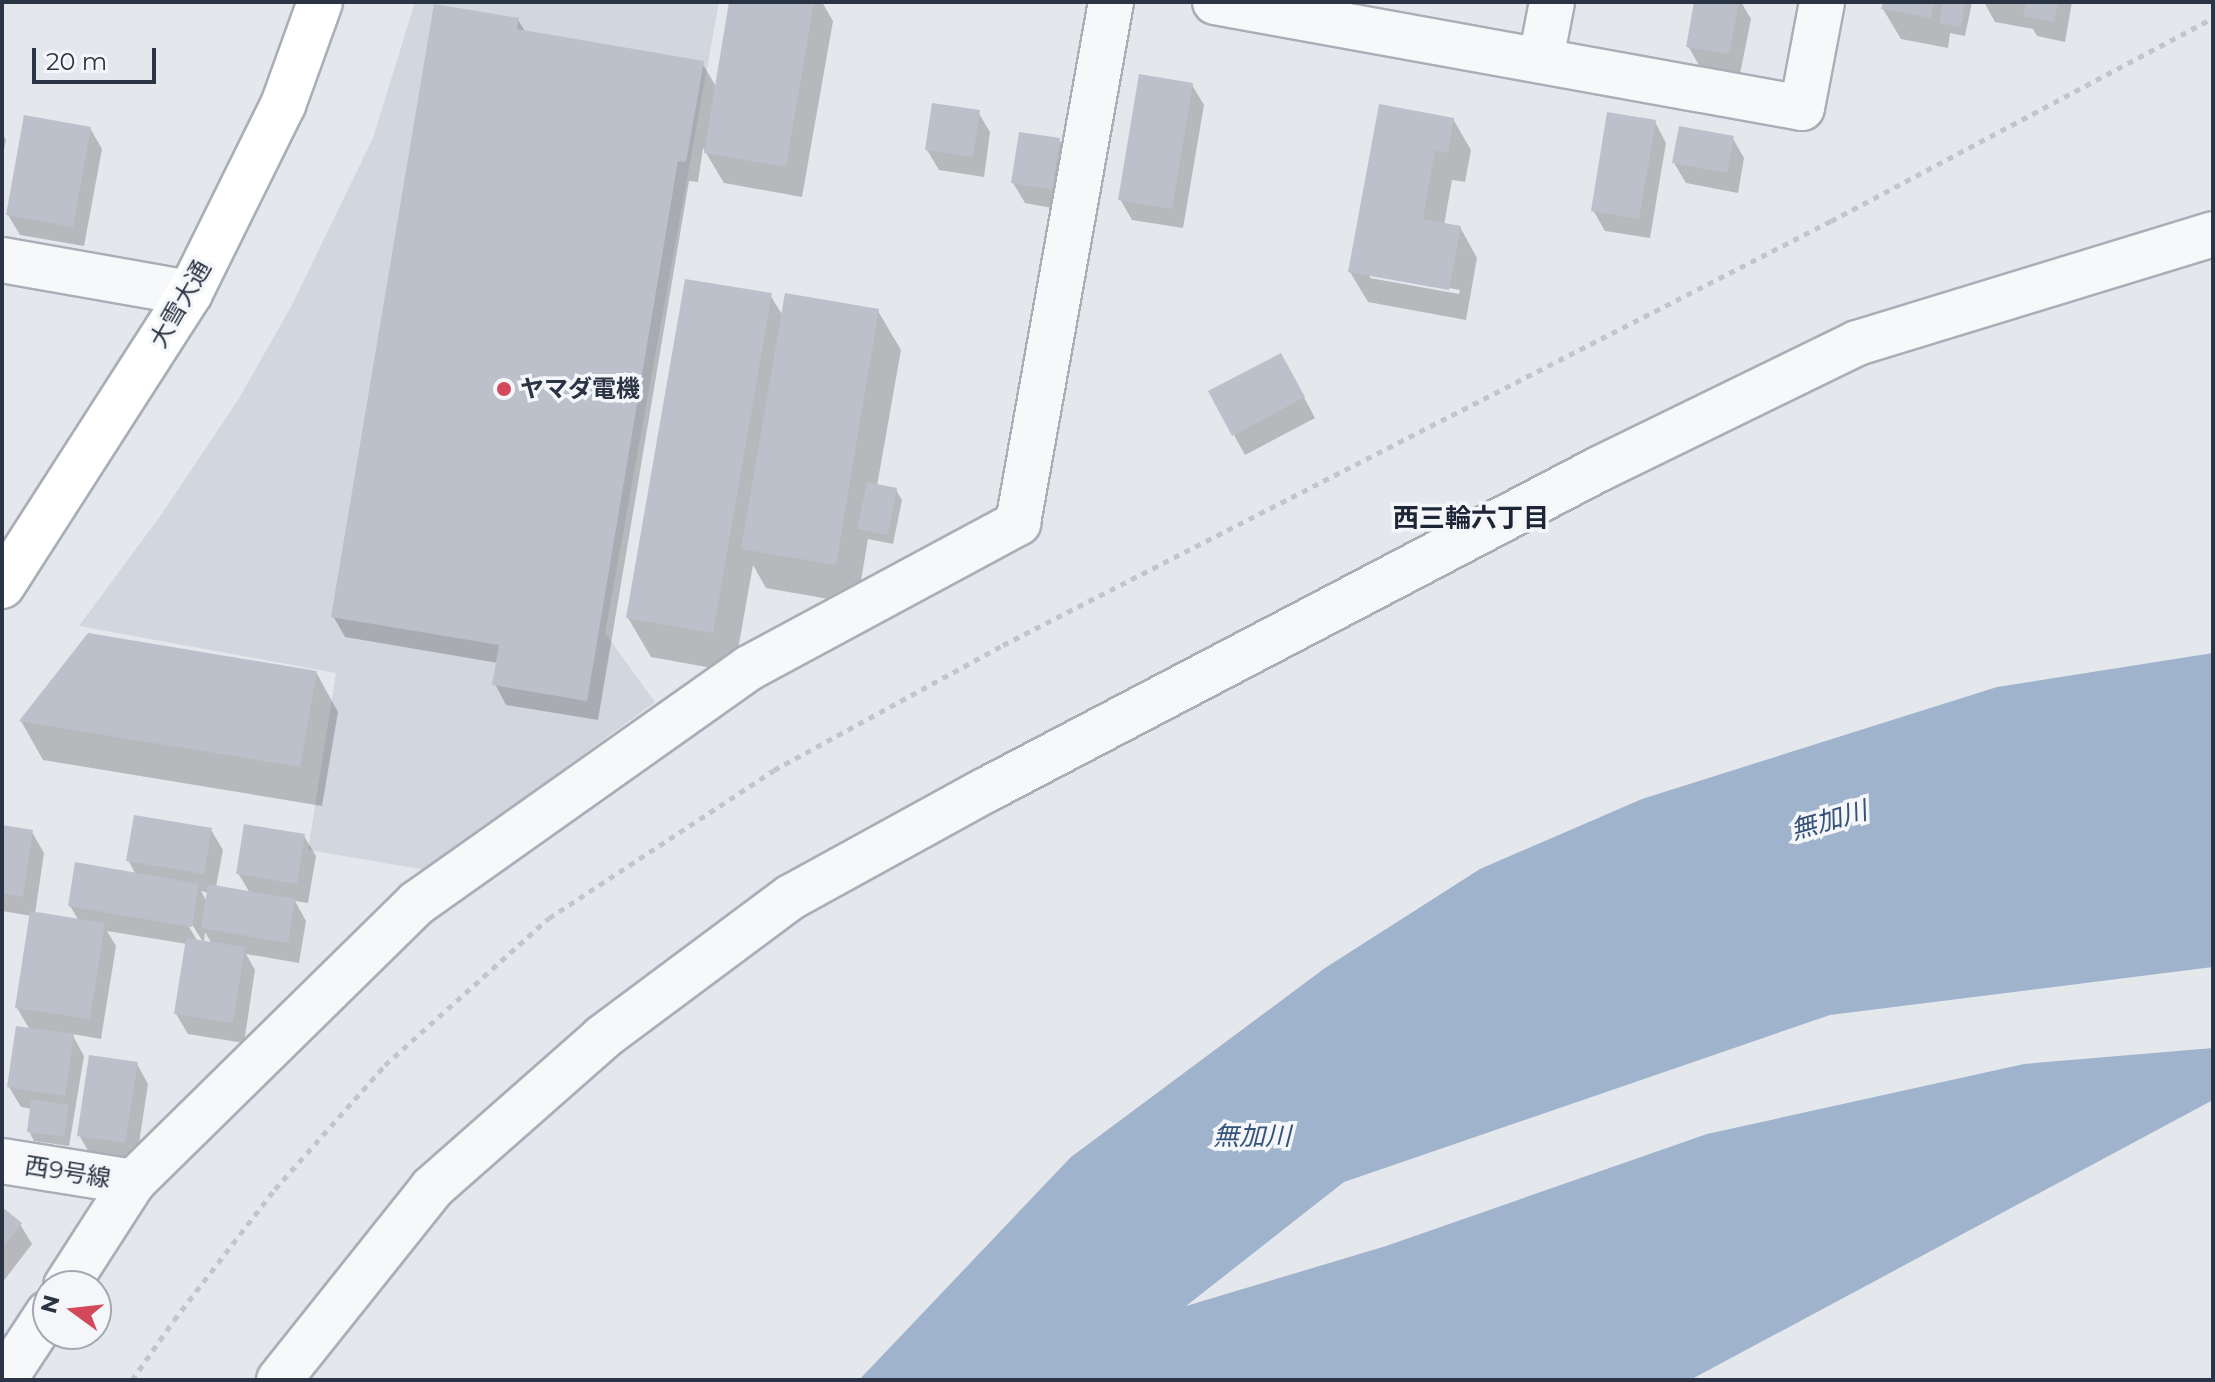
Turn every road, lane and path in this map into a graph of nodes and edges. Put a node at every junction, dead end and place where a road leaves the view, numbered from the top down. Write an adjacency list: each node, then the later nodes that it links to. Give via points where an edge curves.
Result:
1 (320, 2): 10 (highway, 大雪大通, via 283,105)
2 (1111, 2): 13 (street, via 1018,523 749,668 417,903)
3 (1552, 2): 7 (street)
4 (1822, 2): 7 (street, via 1802,108)
5 (1239, 4): 7 (street)
6 (2213, 18): 17 (path, via 1831,221 1003,645 761,778 549,918 385,1065 275,1189)
7 (1541, 59)
8 (2213, 234): 18 (street, via 1857,343 1599,469 791,897 603,1037 432,1188)
9 (2, 260): 10 (street)
10 (190, 293): 11 (highway, 大雪大通)
11 (2, 586)
12 (2, 1161): 13 (street, 西9号線)
13 (133, 1182): 14 (street)
14 (76, 1270)
15 (32, 1337): 16 (street)
16 (4, 1380)
17 (132, 1380)
18 (279, 1380)

